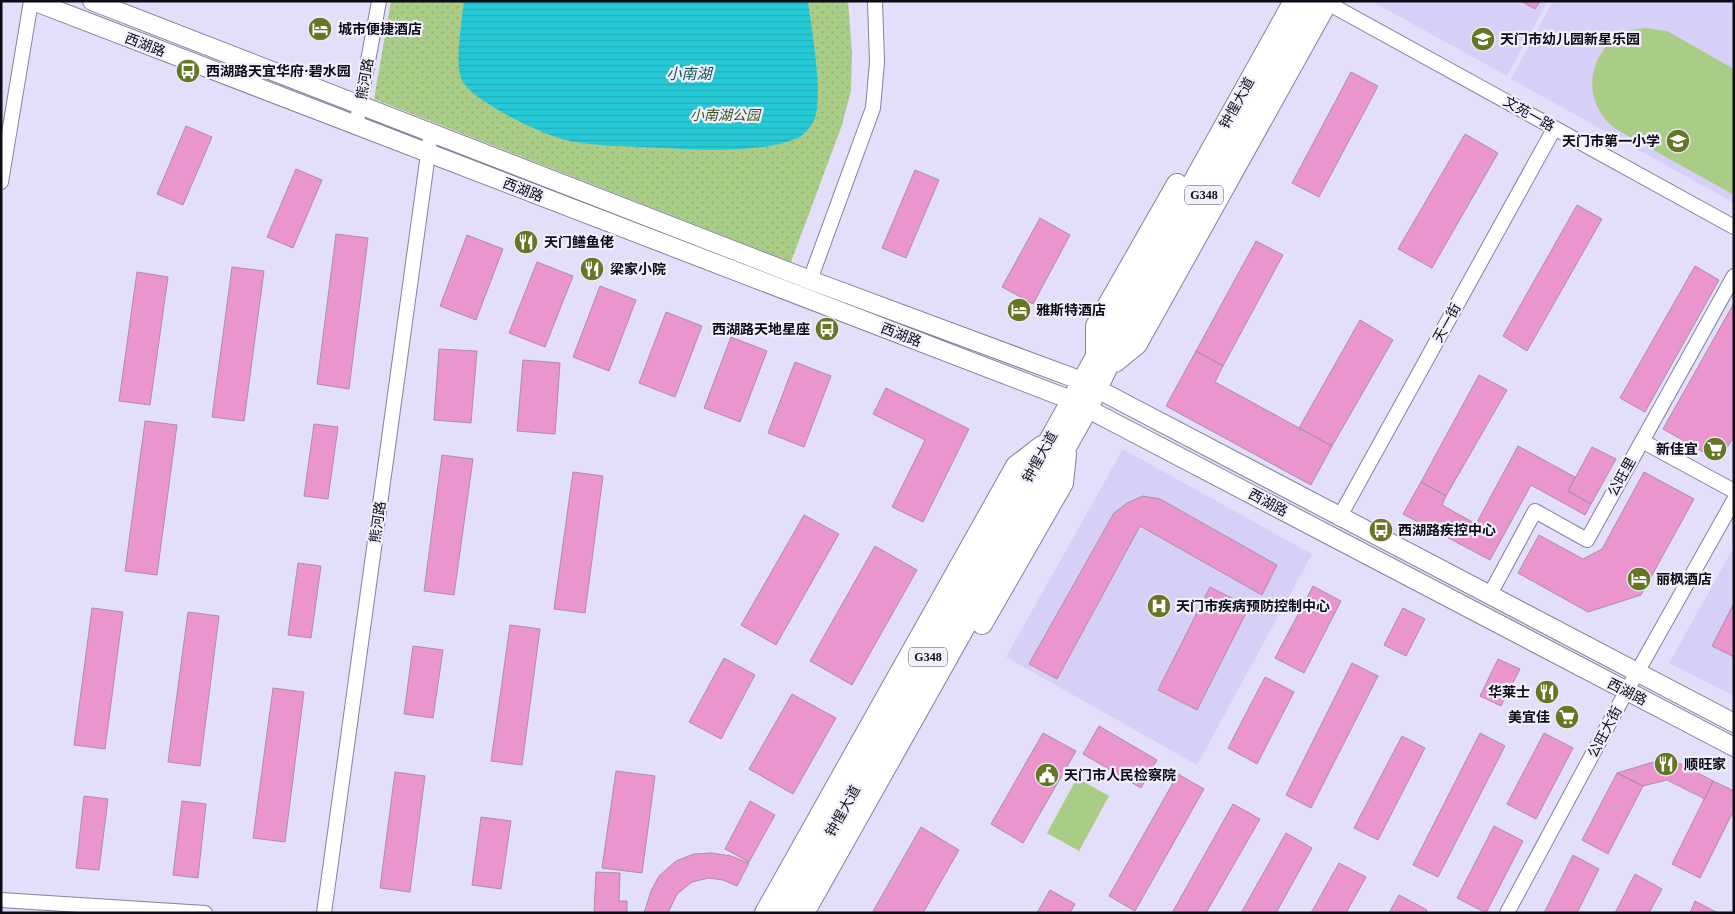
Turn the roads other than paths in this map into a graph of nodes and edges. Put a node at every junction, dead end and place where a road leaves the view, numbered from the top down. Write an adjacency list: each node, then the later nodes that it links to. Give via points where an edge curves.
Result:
1 (32, 1): 9 (main road, 西湖路); 13 (street)
2 (92, 1): 8 (main road, 西湖路)
3 (379, 1): 8 (street, 熊河路)
4 (875, 1): 16 (street, via 877,62 872,108)
5 (1280, 1): 17 (highway, via 1096,326)
6 (1294, 1): 17 (highway, 钟惺大道 / G348)
7 (1323, 2): 10 (street, 文苑一路); 17 (highway, via 1137,344)
8 (360, 105): 9 (street, 熊河路); 11 (main road, 西湖路)
9 (356, 126): 12 (main road, 西湖路)
10 (1554, 129): 14 (street, 文苑一路); 24 (street, 天一街)
11 (431, 132): 12 (street, 熊河路); 16 (main road, 西湖路)
12 (428, 154): 19 (main road, 西湖路); 32 (street, 熊河路)
13 (1, 182)
14 (1734, 228)
15 (1734, 276): 20 (street, 公旺里)
16 (810, 280): 18 (main road, 西湖路)
17 (1101, 364): 18 (highway, 钟惺大道 / G348)
18 (1089, 385): 19 (highway, 钟惺大道 / G348); 24 (main road, 西湖路)
19 (1080, 404): 21 (highway, 钟惺大道 / G348); 27 (main road, 西湖路)
20 (1642, 441): 22 (street); 25 (street, 公旺里, via 1587,540 1535,511)
21 (1058, 443): 33 (highway, via 1016,466); 34 (highway, 钟惺大道 / G348); 35 (highway, 钟惺大道 / G348); 36 (highway, via 1063,483)
22 (1734, 491)
23 (1734, 500): 26 (street, 公旺大街)
24 (1339, 518): 25 (main road, 西湖路)
25 (1489, 596): 26 (main road, 西湖路)
26 (1637, 672): 27 (street, 公旺大街); 28 (main road, 西湖路)
27 (1626, 692): 29 (main road, 西湖路); 37 (street, 公旺大街)
28 (1734, 723)
29 (1734, 747)
30 (1, 900): 31 (street)
31 (205, 913)
32 (324, 913)
33 (766, 913)
34 (786, 913)
35 (804, 913)
36 (818, 913)
37 (1507, 913)

